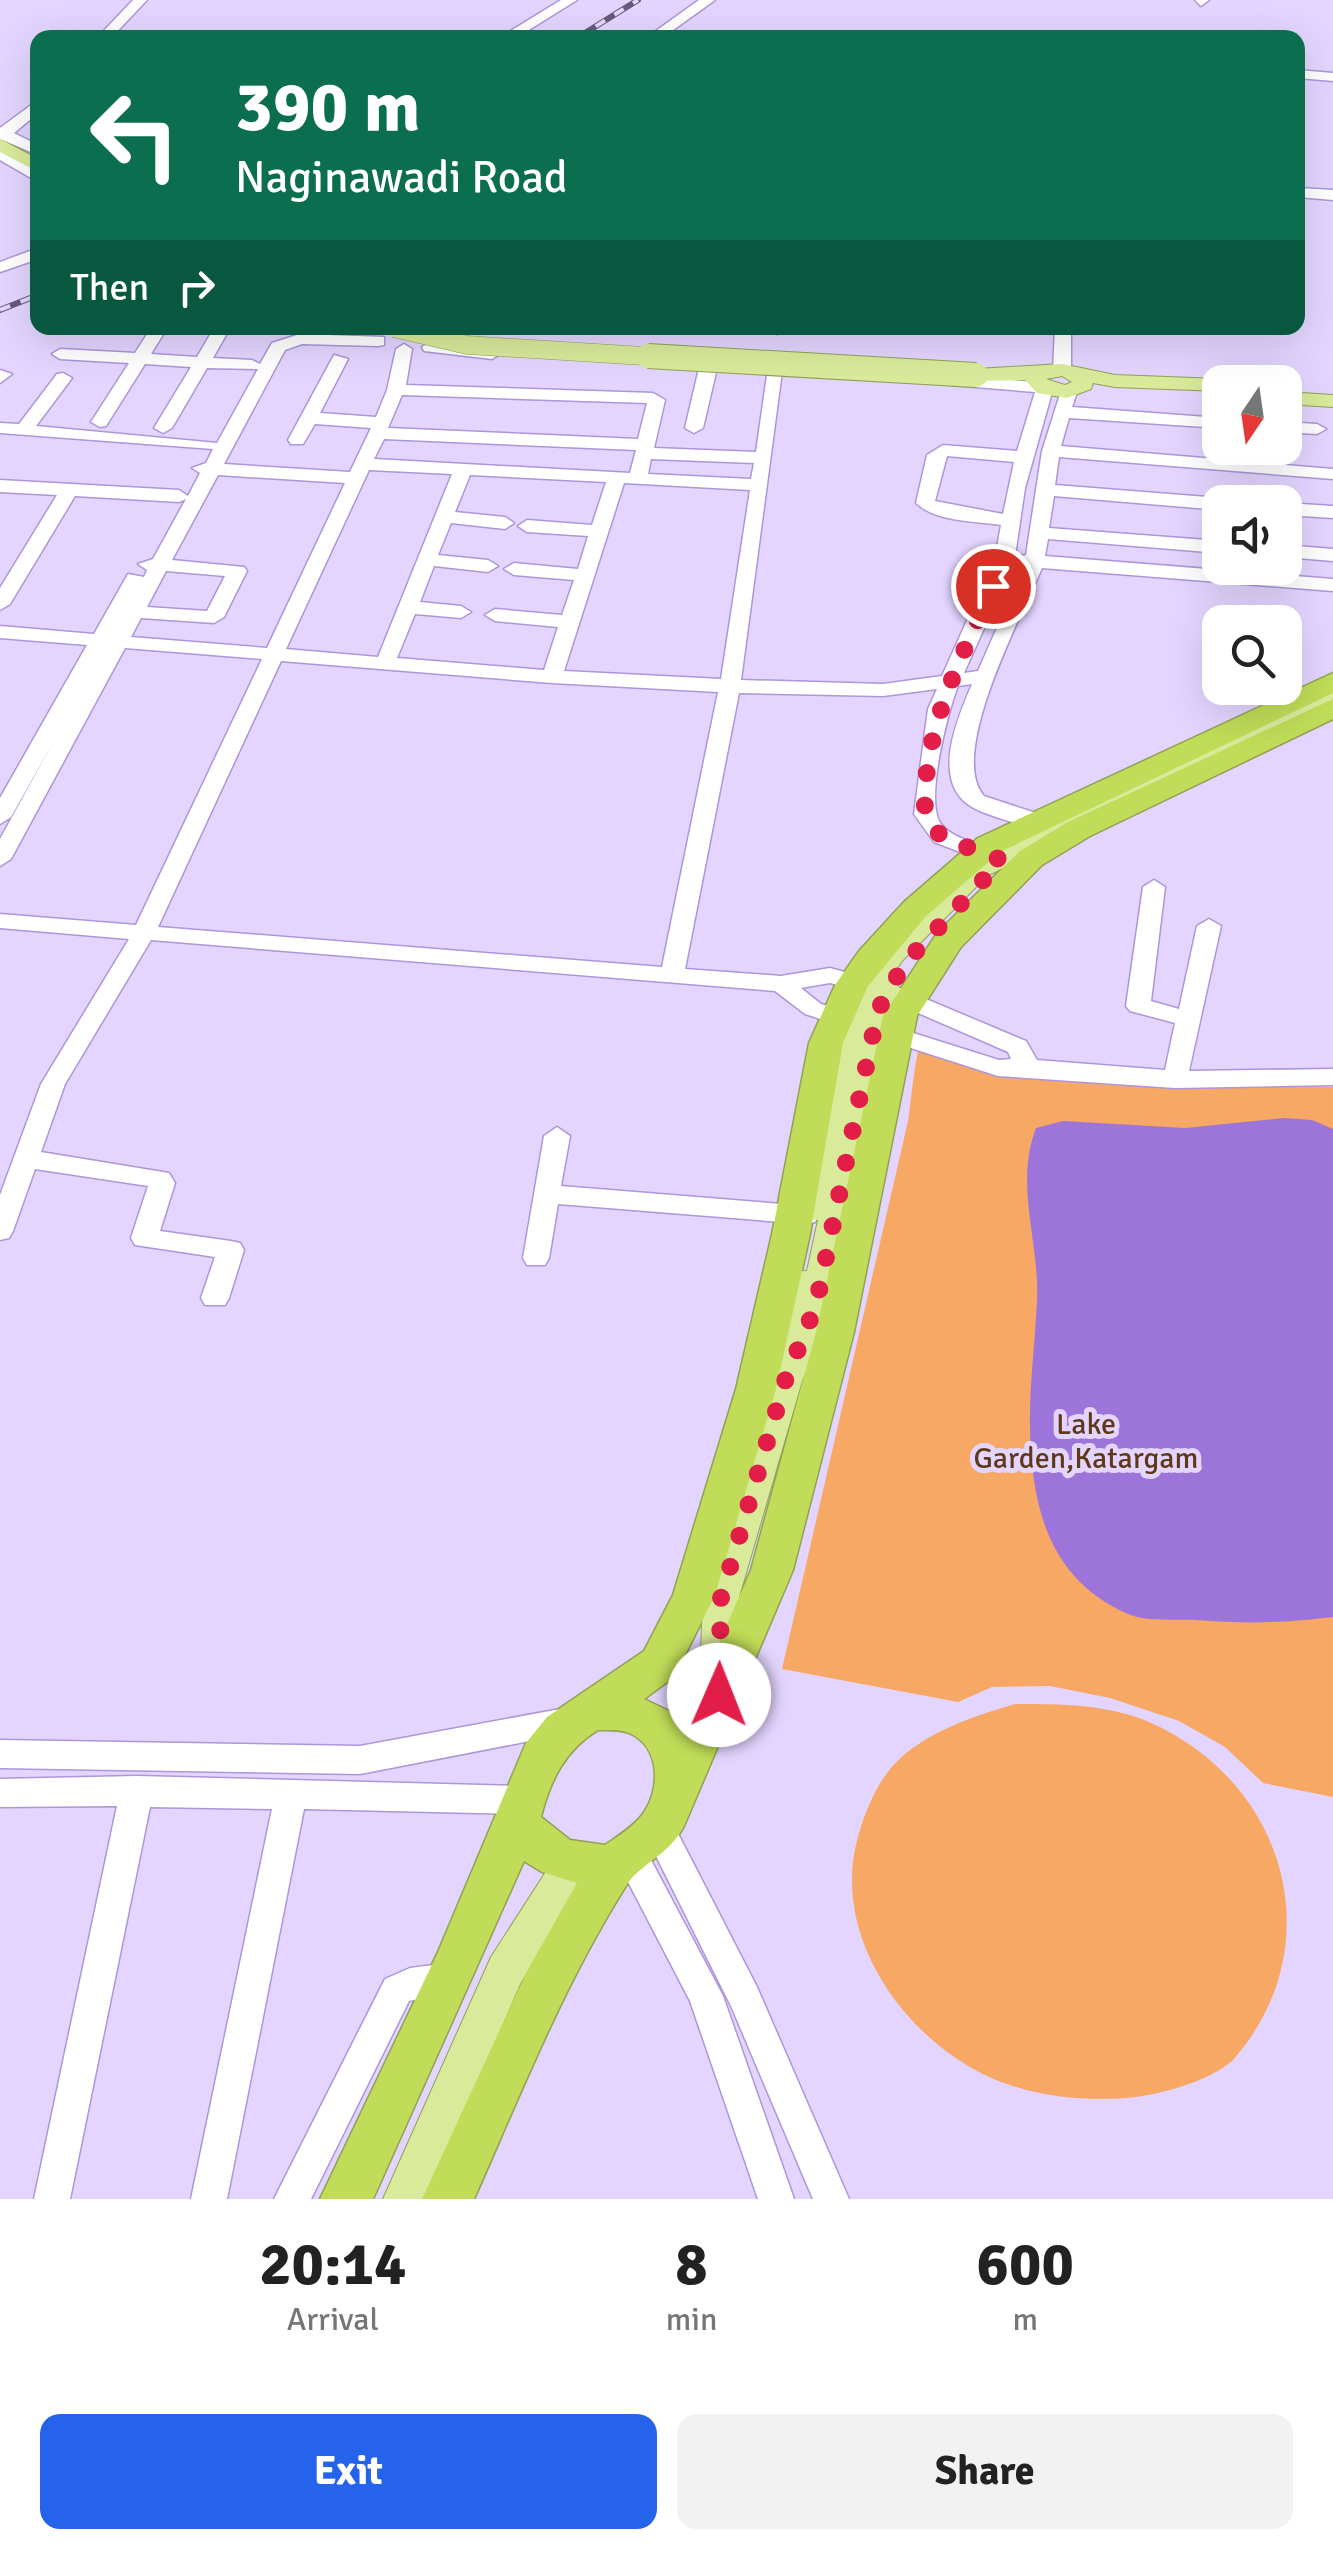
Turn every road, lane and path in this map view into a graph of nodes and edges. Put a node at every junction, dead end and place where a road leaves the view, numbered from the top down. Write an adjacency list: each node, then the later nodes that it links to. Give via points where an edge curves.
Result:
1 (140, 0): 6 (street)
2 (150, 0): 7 (street)
3 (570, 0): 8 (street)
4 (708, 0): 9 (street)
5 (721, 0): 10 (street)
6 (111, 30)
7 (122, 30)
8 (519, 30)
9 (664, 30)
10 (678, 30)
11 (1305, 75): 12 (street)
12 (1333, 77)
13 (30, 112): 15 (street)
14 (30, 121): 15 (street)
15 (3, 137): 16 (street); 18 (main road)
16 (30, 148)
17 (0, 154): 19 (street)
18 (30, 160)
19 (30, 173)
20 (1305, 193): 21 (street)
21 (1333, 195)
22 (30, 256): 23 (street)
23 (0, 267)
24 (155, 335): 36 (street)
25 (218, 335): 38 (street)
26 (274, 335): 40 (street)
27 (345, 335): 67 (street, via 282,344)
28 (383, 335): 34 (street)
29 (399, 335): 43 (main road, bridge, via 500,348)
30 (446, 335): 33 (street)
31 (497, 335): 43 (street)
32 (1062, 335): 43 (street)
33 (430, 347): 34 (street); 39 (street)
34 (404, 349): 46 (street)
35 (60, 354): 36 (street)
36 (140, 358): 38 (street); 53 (street)
37 (340, 359): 51 (street)
38 (201, 362): 40 (street); 54 (street)
39 (709, 364): 41 (street); 56 (street)
40 (252, 365): 61 (street)
41 (777, 368): 43 (street); 66 (street)
42 (63, 378): 58 (street)
43 (1056, 384): 44 (main road); 48 (main road); 52 (street); 63 (street); 65 (street)
44 (1202, 384)
45 (1302, 389): 47 (main road)
46 (396, 390): 55 (street); 62 (street, via 653,398)
47 (1333, 390)
48 (1202, 393)
49 (1302, 399): 50 (main road)
50 (1333, 401)
51 (309, 418): 55 (street); 60 (street)
52 (1202, 418)
53 (100, 422)
54 (163, 428)
55 (379, 428): 62 (street); 69 (street)
56 (694, 428)
57 (1302, 428): 59 (street)
58 (14, 429): 61 (street); 64 (street)
59 (1317, 429)
60 (297, 440)
61 (208, 444): 67 (street)
62 (645, 449): 66 (street); 72 (street)
63 (1051, 451): 70 (street); 76 (street)
64 (0, 453)
65 (1025, 457): 82 (street); 82 (street, via 942,450 925,503)
66 (763, 458): 73 (street)
67 (206, 468): 69 (street); 77 (street); 93 (street)
68 (463, 469): 69 (street); 71 (street); 81 (street)
69 (359, 471): 106 (street)
70 (1333, 474)
71 (617, 478): 72 (street); 85 (street)
72 (638, 478): 73 (street)
73 (759, 485): 112 (street)
74 (0, 486): 75 (street)
75 (70, 490): 77 (street); 98 (street)
76 (1046, 490): 78 (street); 86 (street)
77 (180, 496): 93 (street)
78 (1202, 503)
79 (1302, 510): 80 (street)
80 (1333, 512)
81 (444, 517): 83 (street); 91 (street)
82 (1012, 520): 90 (street)
83 (504, 523)
84 (528, 526): 85 (street)
85 (599, 531): 96 (street)
86 (1041, 533): 87 (street); 92 (street)
87 (1202, 545)
88 (1302, 552): 89 (street)
89 (1333, 555)
90 (1005, 558): 92 (street); 110 (street)
91 (428, 560): 94 (street); 99 (street)
92 (1035, 562): 97 (street); 108 (street)
93 (152, 564): 100 (street); 100 (street, via 237,570 214,618)
94 (488, 566)
95 (514, 569): 96 (street)
96 (586, 575): 103 (street)
97 (1333, 586)
98 (0, 604)
99 (408, 607): 101 (street); 107 (street)
100 (126, 611): 105 (street)
101 (461, 612)
102 (495, 615): 103 (street)
103 (571, 622): 109 (street)
104 (0, 632): 105 (street)
105 (109, 641): 106 (street); 119 (street); 121 (street)
106 (272, 652): 107 (street); 126 (street)
107 (385, 664): 109 (street)
108 (989, 676): 110 (street); 117 (street)
109 (552, 677): 112 (street)
110 (952, 681): 113 (street); 115 (street)
111 (1333, 682): 120 (highway)
112 (730, 684): 113 (street); 127 (street)
113 (884, 690): 115 (street)
114 (1333, 691): 118 (main road)
115 (941, 704): 117 (street); 122 (street, via 932,730 925,814 942,838)
116 (1333, 705): 118 (main road); 120 (highway)
117 (972, 710): 120 (street, via 960,755 969,794 994,809)
118 (1259, 731): 120 (main road)
119 (0, 816)
120 (1055, 827): 122 (highway); 122 (highway)
121 (0, 859)
122 (1000, 861): 129 (highway, via 949,940); 129 (highway, via 942,884 872,956)
123 (1154, 886): 130 (street, via 1138,1006)
124 (0, 921): 126 (street)
125 (1210, 926): 130 (street)
126 (144, 935): 127 (street); 135 (street, via 53,1084)
127 (672, 976): 128 (street)
128 (781, 984): 129 (street, via 813,1009); 129 (street, via 830,975)
129 (872, 1007): 131 (street, via 998,1068); 131 (street, via 1018,1047); 137 (highway); 141 (main road, via 816,1305); 144 (highway, via 835,1332 772,1570)
130 (1189, 1019): 133 (street)
131 (1027, 1065): 133 (street)
132 (1333, 1076): 133 (street)
133 (1175, 1080)
134 (557, 1136): 136 (street)
135 (16, 1163): 138 (street); 140 (street, via 160,1179 144,1238 231,1250)
136 (550, 1194): 137 (street); 139 (street)
137 (803, 1215): 141 (main road); 143 (highway, via 694,1595)
138 (0, 1230)
139 (536, 1258)
140 (215, 1298)
141 (785, 1381): 142 (main road)
142 (721, 1598): 143 (main road); 144 (main road)
143 (659, 1664): 145 (highway)
144 (719, 1695): 147 (highway)
145 (582, 1716): 146 (street, via 344,1761); 147 (highway, via 637,1715 664,1732 677,1755); 151 (highway, via 548,1744)
146 (0, 1754)
147 (680, 1782): 152 (highway)
148 (137, 1790): 149 (street); 150 (street); 154 (street)
149 (0, 1793)
150 (290, 1798): 151 (street); 155 (street)
151 (521, 1818): 152 (highway, via 542,1852); 153 (highway); 158 (main road, via 484,1947)
152 (619, 1853): 159 (main road, via 506,1970); 160 (highway, via 544,1987); 161 (street, via 706,1996); 162 (street, via 745,1998)
153 (450, 1979): 156 (street, via 397,1990); 157 (highway)
154 (52, 2199)
155 (209, 2199)
156 (292, 2199)
157 (346, 2199)
158 (366, 2199)
159 (405, 2199)
160 (448, 2199)
161 (776, 2199)
162 (831, 2199)

